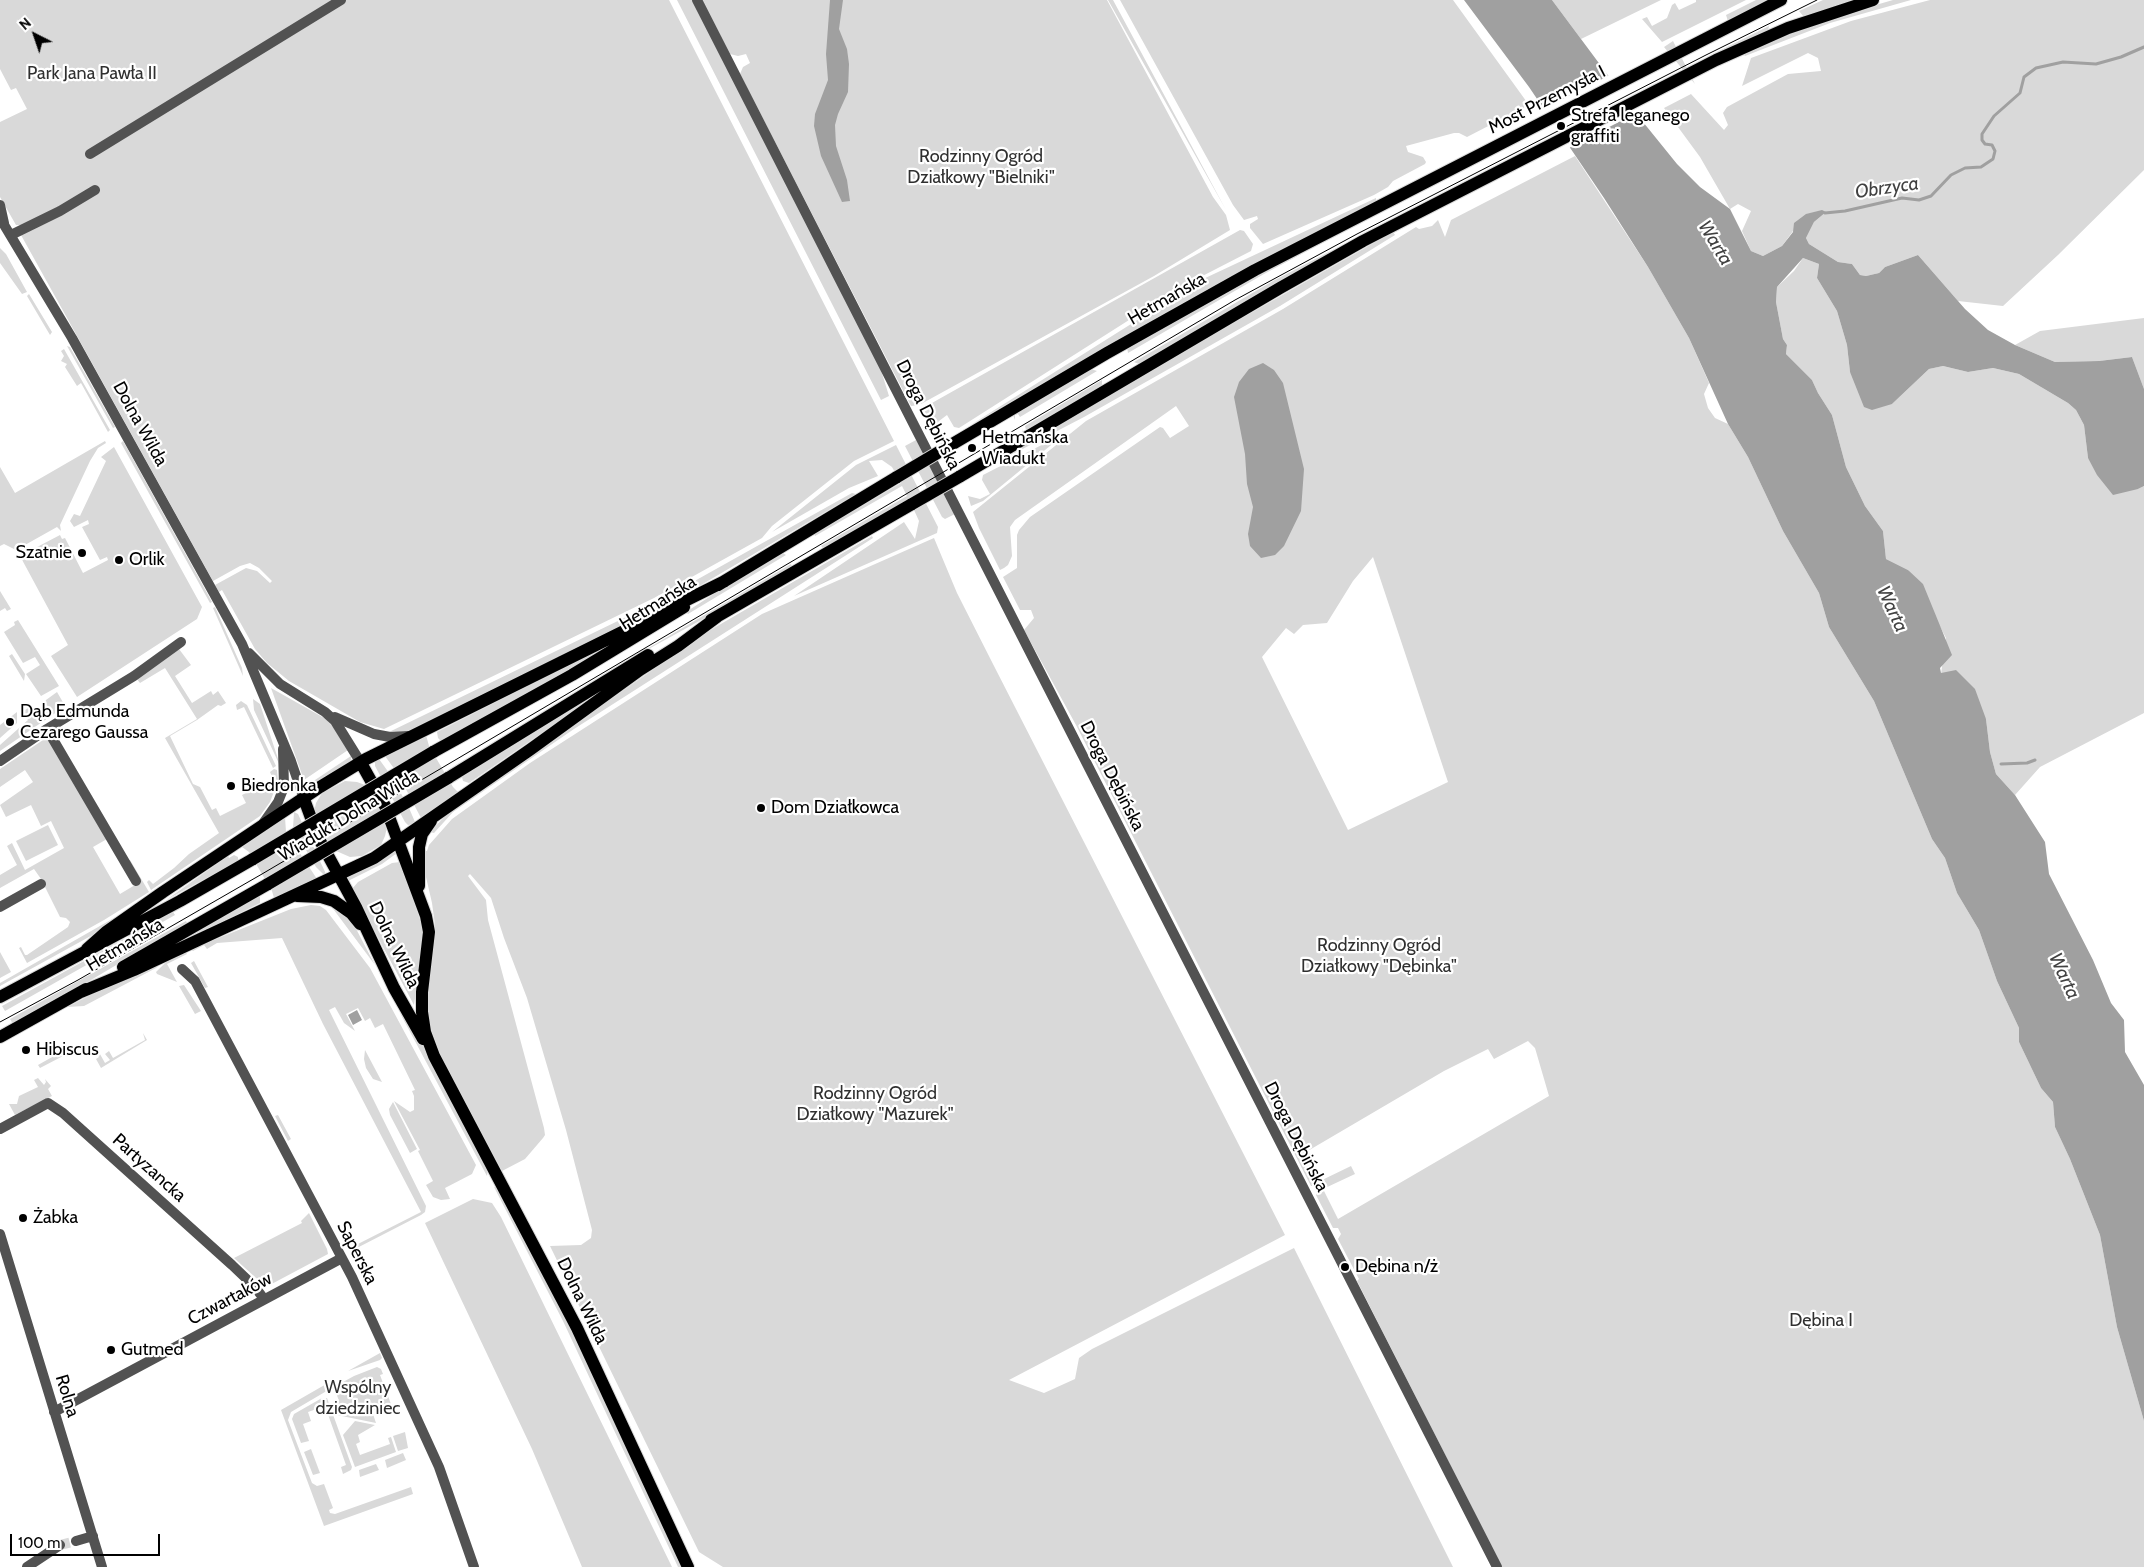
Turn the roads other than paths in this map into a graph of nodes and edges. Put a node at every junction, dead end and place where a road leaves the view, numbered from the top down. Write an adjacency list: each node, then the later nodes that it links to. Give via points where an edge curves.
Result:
1 (341, 0): 5 (street)
2 (697, 0): 53 (street, Droga Dębińska)
3 (1781, 0): 6 (main road, Most Przemysła I)
4 (1873, 0): 12 (main road, bridge, via 1788,28 1710,63 1422,210 1289,283)
5 (90, 154)
6 (1411, 189): 11 (main road, Hetmańska, bridge, via 1215,292 898,476)
7 (95, 190): 10 (street)
8 (0, 205): 9 (street, Dolna Wilda)
9 (1, 222): 10 (street, Dolna Wilda)
10 (11, 235): 14 (street, Dolna Wilda)
11 (725, 581): 17 (main road); 19 (main road, Hetmańska, via 572,676)
12 (717, 617): 23 (main road); 30 (main road, Wiadukt Dolna Wilda, bridge, via 588,690 448,778)
13 (182, 642): 16 (street, via 134,676)
14 (242, 644): 15 (street, Dolna Wilda, via 280,684); 18 (street, Dolna Wilda)
15 (325, 712): 17 (street, via 374,734 397,737); 21 (street, Dolna Wilda, via 339,725)
16 (47, 729): 20 (street); 28 (street)
17 (419, 733): 21 (main road)
18 (282, 743): 22 (street, Dolna Wilda); 24 (street, via 285,775 282,794)
19 (433, 752): 26 (main road, Wiadukt Dolna Wilda, bridge)
20 (0, 761)
21 (361, 763): 22 (main road); 25 (main road, Dolna Wilda)
22 (304, 799): 24 (main road); 27 (main road, Dolna Wilda, via 312,827)
23 (442, 810): 25 (main road); 31 (main road, via 428,824 420,840)
24 (254, 832): 35 (main road, via 163,892)
25 (399, 840): 27 (main road, via 374,858); 31 (main road, Dolna Wilda)
26 (253, 859): 35 (main road, Hetmańska)
27 (339, 875): 32 (main road); 34 (main road, Dolna Wilda)
28 (136, 882)
29 (41, 884): 33 (street)
30 (268, 884): 37 (main road, Hetmańska)
31 (419, 896): 40 (main road, Dolna Wilda, via 428,932 422,992 423,1021)
32 (290, 897): 34 (main road, via 315,896 334,901 351,913); 37 (main road)
33 (0, 906)
34 (366, 931): 40 (main road, Dolna Wilda)
35 (87, 949): 38 (main road, Hetmańska)
36 (182, 969): 43 (street, Saperska, via 195,981)
37 (80, 992): 39 (main road, Hetmańska)
38 (0, 997)
39 (0, 1037)
40 (434, 1056): 52 (main road, Dolna Wilda, via 572,1319)
41 (0, 1128): 44 (street, Partyzancka, via 48,1103 232,1265)
42 (0, 1234): 45 (street, Rolna)
43 (342, 1258): 44 (street, Czwartaków); 51 (street, Saperska, via 439,1467)
44 (264, 1298): 45 (street, Czwartaków)
45 (54, 1412): 46 (street, Rolna)
46 (93, 1536): 47 (street); 50 (street, Rolna)
47 (76, 1541)
48 (60, 1545): 49 (street)
49 (27, 1567)
50 (102, 1567)
51 (474, 1567)
52 (688, 1567)
53 (1498, 1567)

